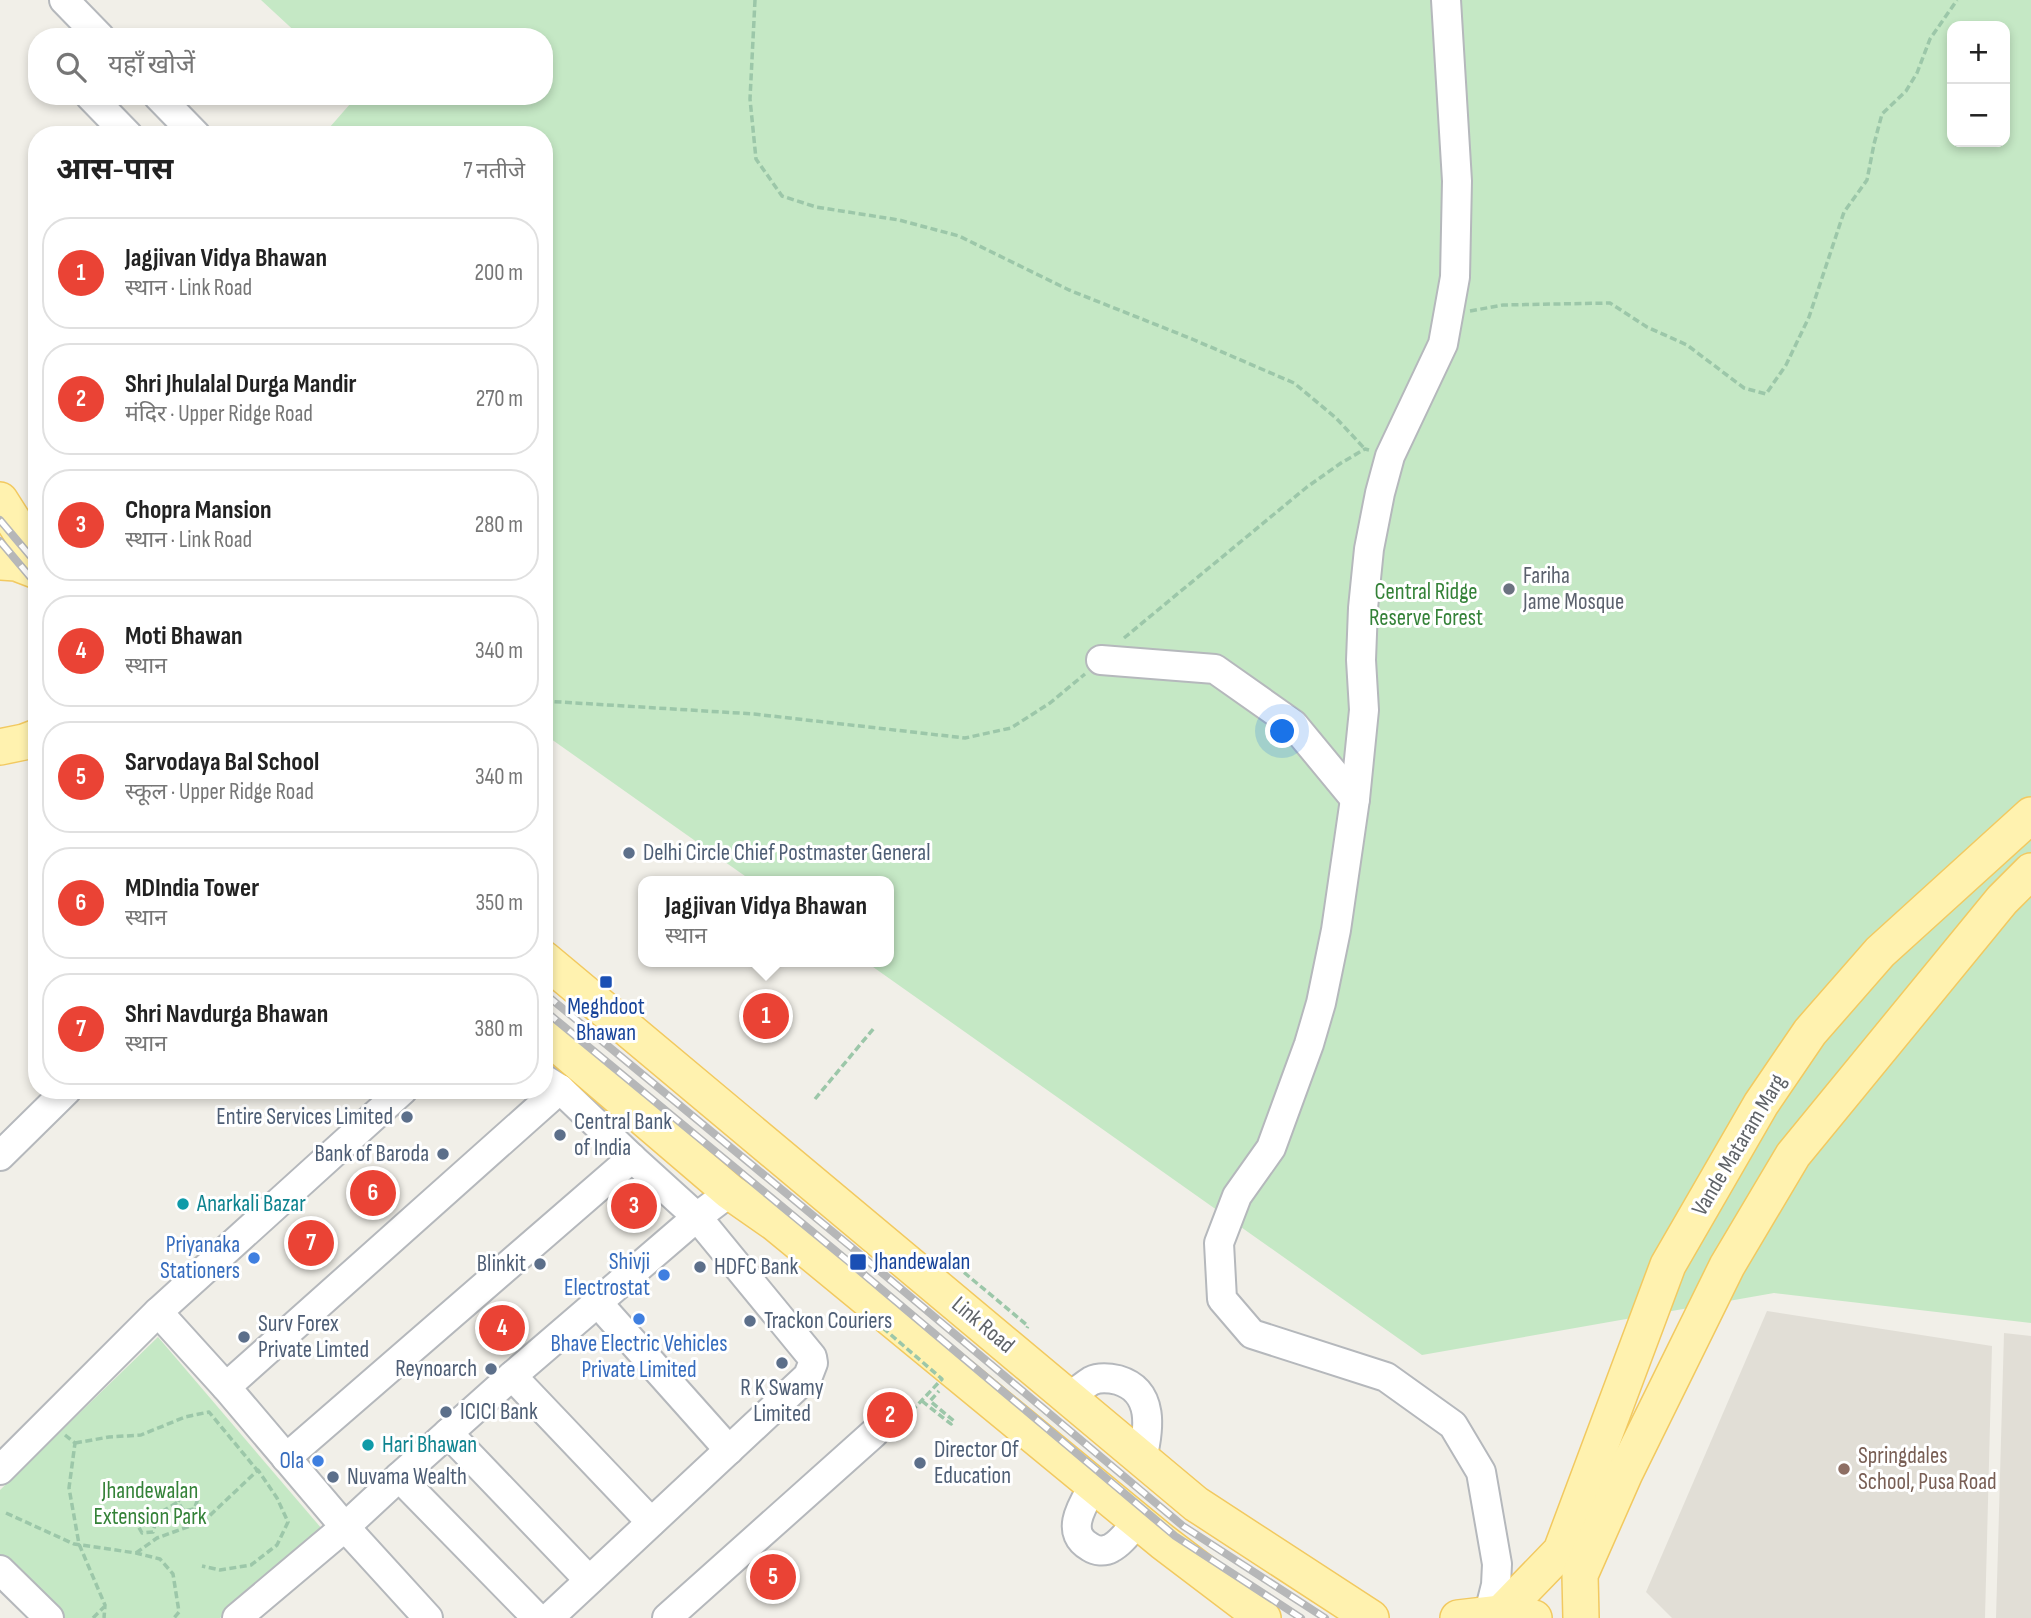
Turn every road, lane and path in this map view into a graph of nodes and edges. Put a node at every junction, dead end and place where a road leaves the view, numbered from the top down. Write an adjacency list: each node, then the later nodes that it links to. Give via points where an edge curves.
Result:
1 (64, 0): 5 (street)
2 (755, 0): 11 (path, via 750,99 756,159 782,196 959,236 1069,290 1294,383)
3 (1446, 0): 10 (street, via 1457,181 1455,277)
4 (1956, 0): 10 (path, via 1930,38 1906,91 1882,114 1867,180 1844,212 1809,317 1766,394 1745,388 1686,345 1610,303 1503,305 1463,313)
5 (91, 28)
6 (99, 105): 8 (street)
7 (166, 105): 9 (street)
8 (119, 126)
9 (184, 126)
10 (1446, 327): 11 (street, via 1443,344)
11 (1377, 452): 16 (path, via 1341,463 1273,514); 18 (street, via 1380,493 1363,608 1364,710)
12 (0, 500): 13 (main road)
13 (28, 544)
14 (0, 562): 15 (main road)
15 (28, 568)
16 (1101, 660): 17 (path, via 1050,703 1011,728 965,738 824,720); 18 (street, via 1215,669 1293,724)
17 (553, 702)
18 (1355, 799): 71 (street, via 1321,1003 1271,1148 1237,1196 1219,1243 1222,1299 1252,1334 1386,1377 1452,1425 1481,1472 1497,1564)
19 (2031, 815): 71 (main road, Vande Mataram Marg, via 1880,952 1810,1032 1761,1104 1668,1265 1560,1550)
20 (2031, 871): 83 (main road, via 2002,900 1793,1154 1727,1266 1625,1473 1580,1574)
21 (553, 967): 40 (main road, Link Road)
22 (874, 1028): 28 (path)
23 (553, 1041): 31 (main road)
24 (553, 1085): 30 (street)
25 (58, 1099): 29 (street)
26 (393, 1099): 35 (street)
27 (536, 1099): 39 (street)
28 (815, 1099)
29 (0, 1156)
30 (632, 1158): 32 (street); 50 (street)
31 (730, 1192): 32 (street); 54 (main road, via 776,1224)
32 (697, 1217): 34 (street); 48 (street, via 813,1363 808,1376)
33 (979, 1284): 36 (path)
34 (597, 1302): 38 (street); 48 (street)
35 (158, 1312): 39 (street); 51 (street)
36 (1017, 1315)
37 (875, 1321): 41 (path, bridge, via 942,1379)
38 (512, 1376): 45 (street); 61 (street)
39 (226, 1387): 50 (street)
40 (1069, 1398): 49 (main road, Link Road); 49 (street, via 1093,1380 1107,1378 1134,1389 1147,1409)
41 (922, 1401): 42 (path, via 951,1424 954,1421); 43 (path, bridge)
42 (930, 1401)
43 (907, 1416)
44 (61, 1431): 47 (path)
45 (447, 1433): 53 (street); 69 (street)
46 (874, 1433): 80 (street)
47 (75, 1443): 52 (path, via 141,1435 185,1416 209,1412); 65 (path, via 69,1488)
48 (729, 1450): 61 (street)
49 (1142, 1459): 82 (main road, Link Road, via 1196,1504)
50 (276, 1461): 52 (path); 62 (street)
51 (0, 1470)
52 (258, 1470): 59 (path); 67 (path, via 288,1522 277,1545 251,1564 220,1570)
53 (399, 1477): 62 (street); 78 (street)
54 (1094, 1485): 60 (main road); 60 (street, via 1077,1518 1077,1534 1086,1545 1108,1550)
55 (178, 1503): 56 (path, via 184,1511); 56 (path, via 182,1493 191,1492 198,1499); 58 (path)
56 (194, 1509): 59 (path)
57 (6, 1513): 65 (path)
58 (153, 1517): 63 (path); 63 (path, via 140,1515 137,1524 142,1533)
59 (204, 1521): 64 (path)
60 (1138, 1521): 81 (main road)
61 (651, 1522): 69 (street)
62 (345, 1527): 76 (street); 77 (street)
63 (153, 1532): 64 (path)
64 (157, 1538): 66 (path)
65 (79, 1544): 66 (path); 70 (path)
66 (136, 1553): 75 (path, via 160,1559 173,1574 180,1612)
67 (202, 1566)
68 (2, 1575): 72 (street)
69 (589, 1580): 79 (street)
70 (105, 1605): 73 (path); 74 (path)
71 (1496, 1615)
72 (49, 1618)
73 (93, 1618)
74 (104, 1618)
75 (174, 1618)
76 (237, 1618)
77 (428, 1618)
78 (537, 1618)
79 (549, 1618)
80 (667, 1618)
81 (1263, 1618)
82 (1371, 1618)
83 (1581, 1618)

